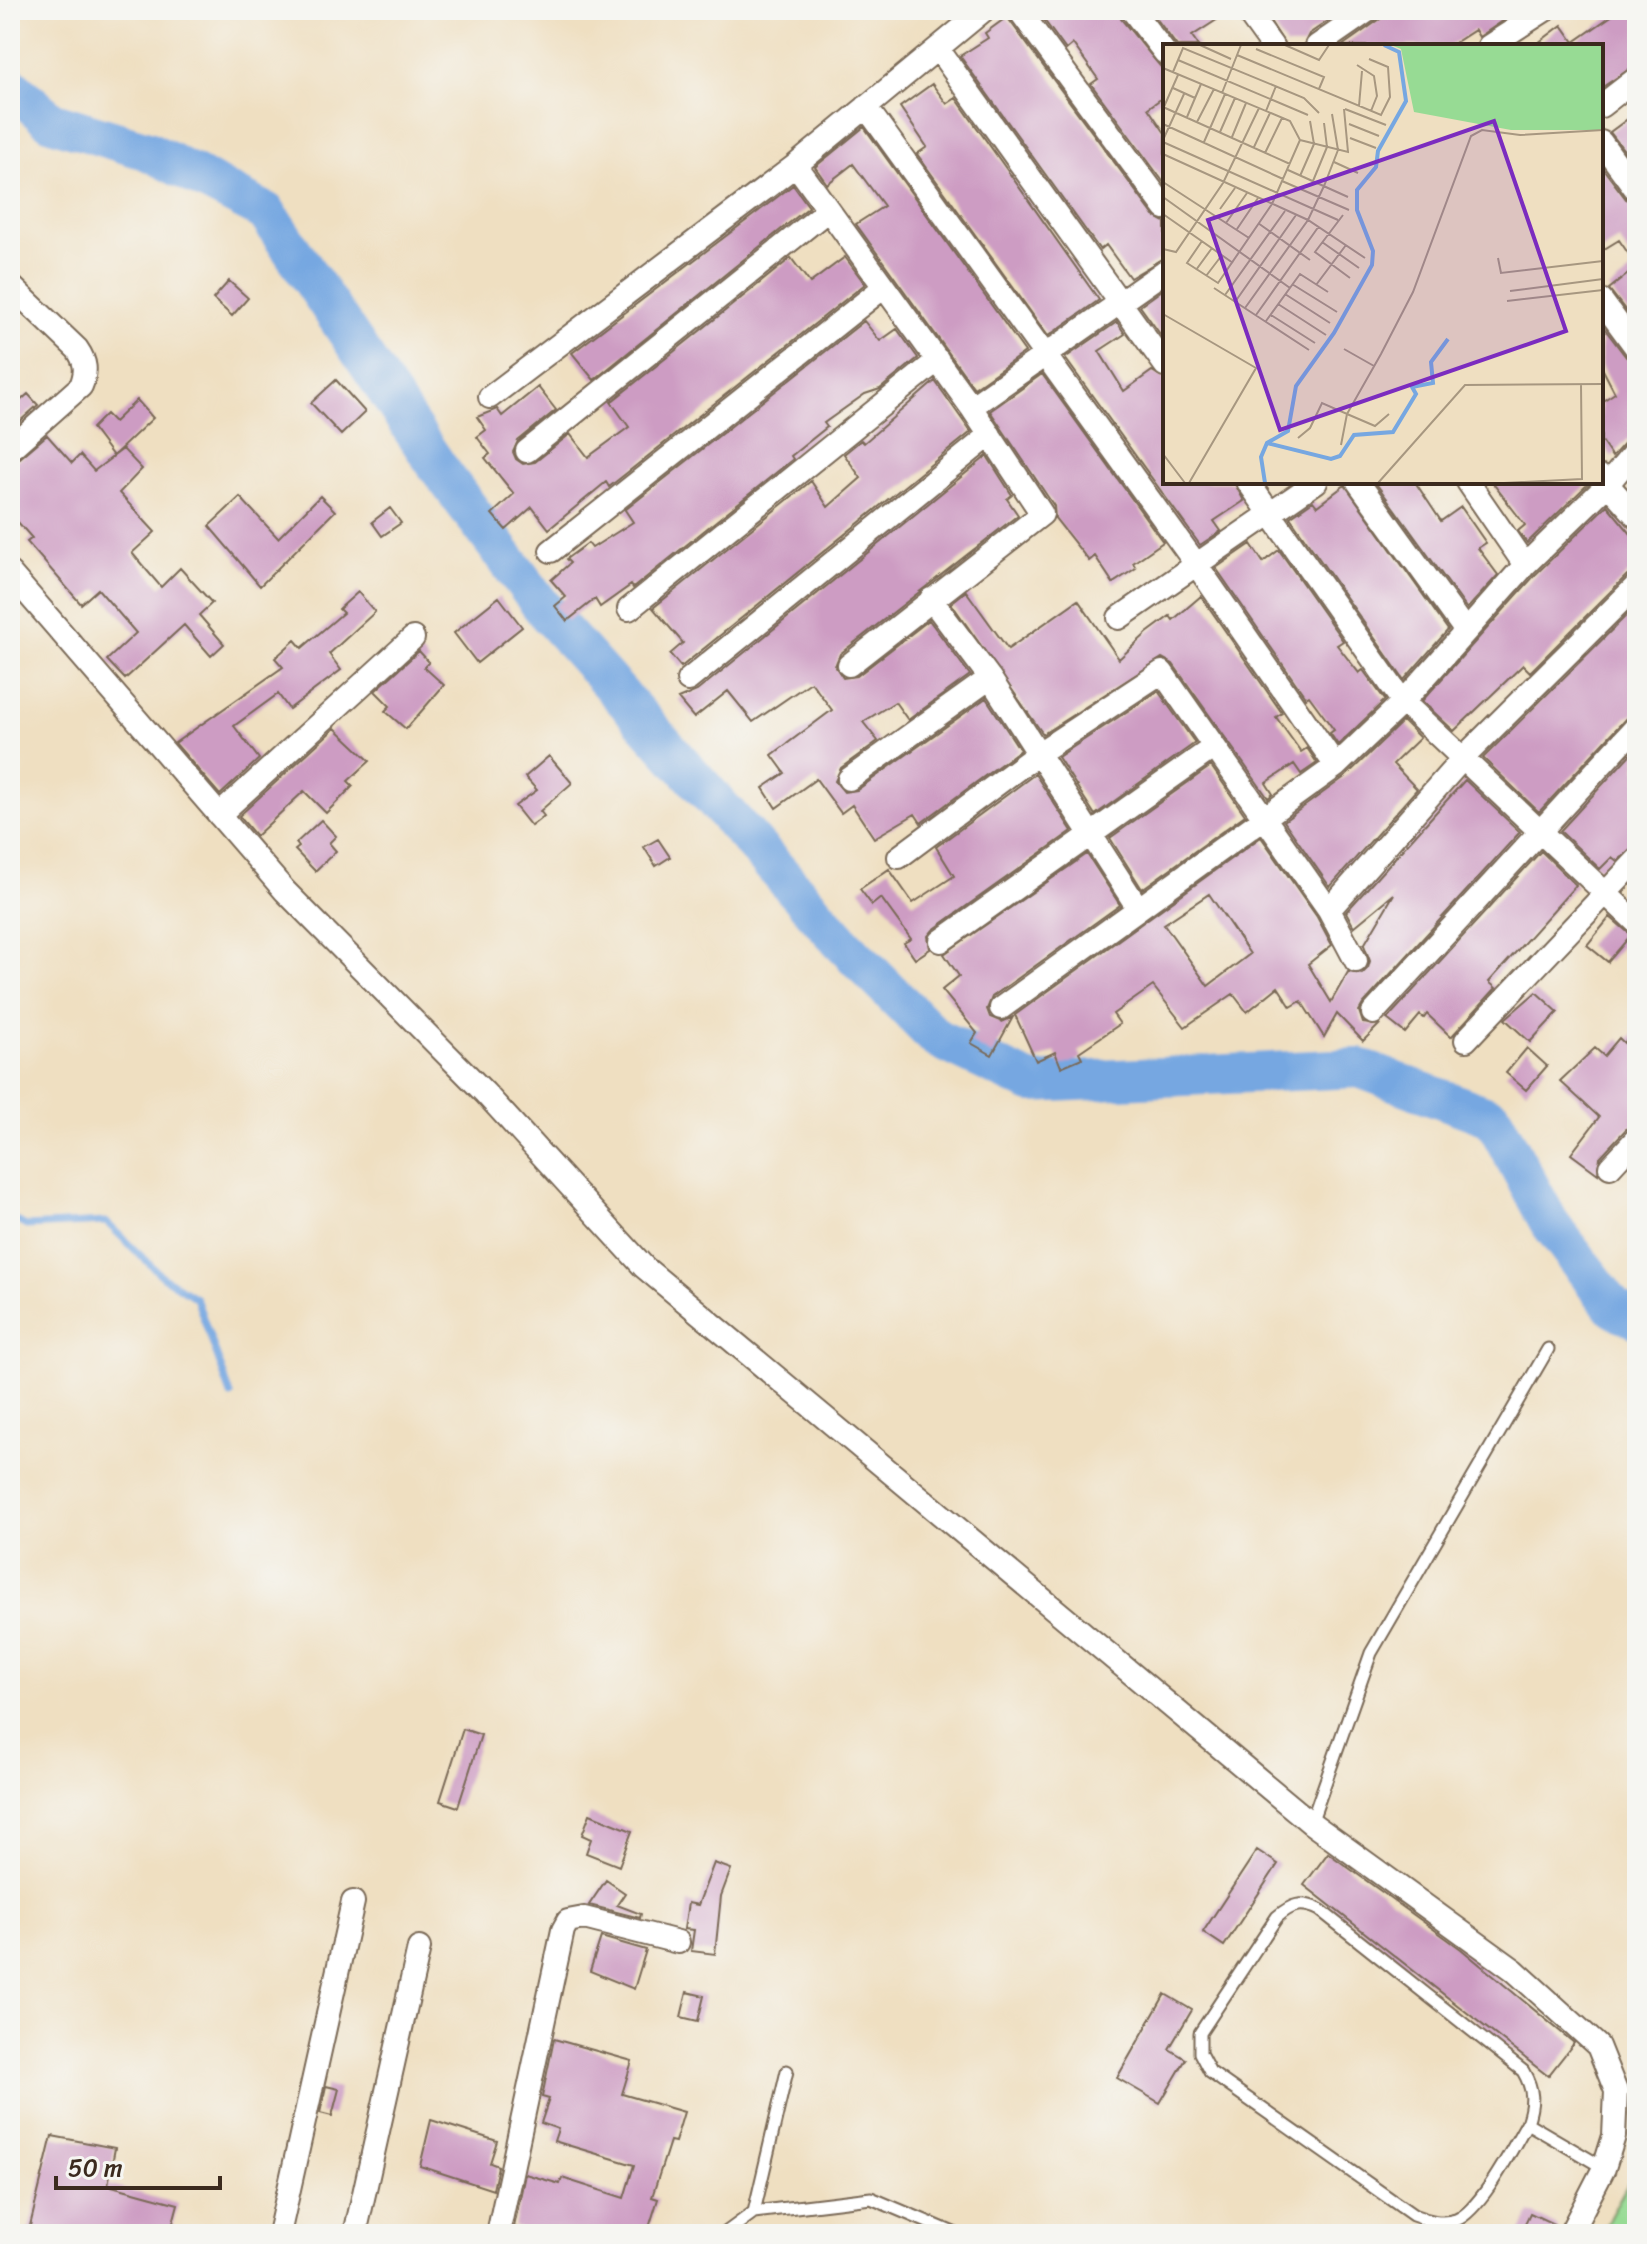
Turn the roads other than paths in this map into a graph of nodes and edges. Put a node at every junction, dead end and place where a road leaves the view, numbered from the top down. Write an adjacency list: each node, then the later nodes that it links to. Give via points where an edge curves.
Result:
1 (984, 10): 10 (street)
2 (1019, 10): 18 (street)
3 (1132, 10): 11 (street)
4 (1246, 10): 7 (street)
5 (1545, 10): 9 (street)
6 (1366, 11): 8 (street)
7 (1271, 44)
8 (1320, 44)
9 (1492, 44)
10 (938, 49): 14 (street); 23 (street)
11 (1163, 50)
12 (1637, 78): 13 (street)
13 (1603, 104)
14 (866, 107): 16 (street); 26 (street)
15 (1603, 145): 17 (street)
16 (796, 165): 19 (street); 29 (street)
17 (1637, 191)
18 (1163, 205)
19 (828, 210): 22 (street); 34 (street)
20 (1163, 272): 23 (street)
21 (10, 285): 32 (street, via 77,349 86,374 81,386)
22 (884, 287): 27 (street); 43 (street)
23 (1121, 302): 26 (street); 28 (street)
24 (1603, 303): 25 (street)
25 (1637, 349)
26 (1044, 354): 30 (street); 44 (street)
27 (938, 360): 30 (street); 49 (street)
28 (1163, 362)
29 (490, 397)
30 (971, 407): 31 (street)
31 (990, 435): 48 (street, via 1042,514); 55 (street)
32 (10, 449)
33 (1637, 449): 35 (street)
34 (527, 451)
35 (1604, 481): 42 (street)
36 (1249, 484): 41 (street)
37 (1313, 484): 41 (street)
38 (1359, 484): 51 (street)
39 (1469, 484): 45 (street)
40 (1601, 484): 45 (street)
41 (1270, 513): 44 (street); 56 (street)
42 (1637, 517)
43 (551, 551)
44 (1196, 564): 50 (street); 61 (street)
45 (1525, 565): 51 (street)
46 (10, 573): 63 (street)
47 (1637, 585): 60 (street)
48 (931, 599): 53 (street); 54 (street)
49 (629, 609)
50 (1119, 618)
51 (1465, 630): 56 (street)
52 (413, 638): 63 (street)
53 (849, 665)
54 (990, 678): 59 (street); 62 (street)
55 (688, 680)
56 (1403, 702): 60 (street); 61 (street)
57 (1637, 726): 65 (street)
58 (1214, 747): 59 (street, via 1162,672); 64 (street); 66 (street)
59 (1039, 753): 66 (street); 67 (street)
60 (1464, 757): 65 (street); 71 (street)
61 (1336, 766): 64 (street)
62 (849, 779)
63 (219, 815): 81 (street, via 644,1267)
64 (1265, 820): 70 (street); 71 (street)
65 (1540, 830): 69 (street); 76 (street)
66 (1089, 836): 70 (street); 73 (street)
67 (899, 857)
68 (1637, 860): 69 (street)
69 (1605, 894): 72 (street); 77 (street)
70 (1138, 908): 75 (street)
71 (1329, 910): 74 (street)
72 (1637, 923)
73 (941, 941)
74 (1356, 961)
75 (1001, 1008)
76 (1373, 1013)
77 (1466, 1040)
78 (1637, 1138): 79 (street)
79 (1610, 1167)
80 (1548, 1349): 81 (lane, via 1371,1653)
81 (1311, 1823): 87 (street, via 1514,1970 1598,2046 1616,2091 1614,2136)
82 (353, 1902): 89 (street)
83 (678, 1942): 91 (street, via 584,1918 568,1921)
84 (419, 1948): 90 (street)
85 (787, 2071): 88 (lane)
86 (1527, 2123): 86 (lane, via 1471,2210 1435,2223 1413,2215 1210,2072 1200,2053 1200,2033 1277,1917 1290,1905 1306,1903 1523,2071 1533,2103); 87 (lane)
87 (1604, 2168): 94 (street)
88 (754, 2212): 92 (lane); 93 (lane, via 871,2198)
89 (279, 2234)
90 (355, 2234)
91 (498, 2234)
92 (724, 2234)
93 (956, 2234)
94 (1570, 2234)

